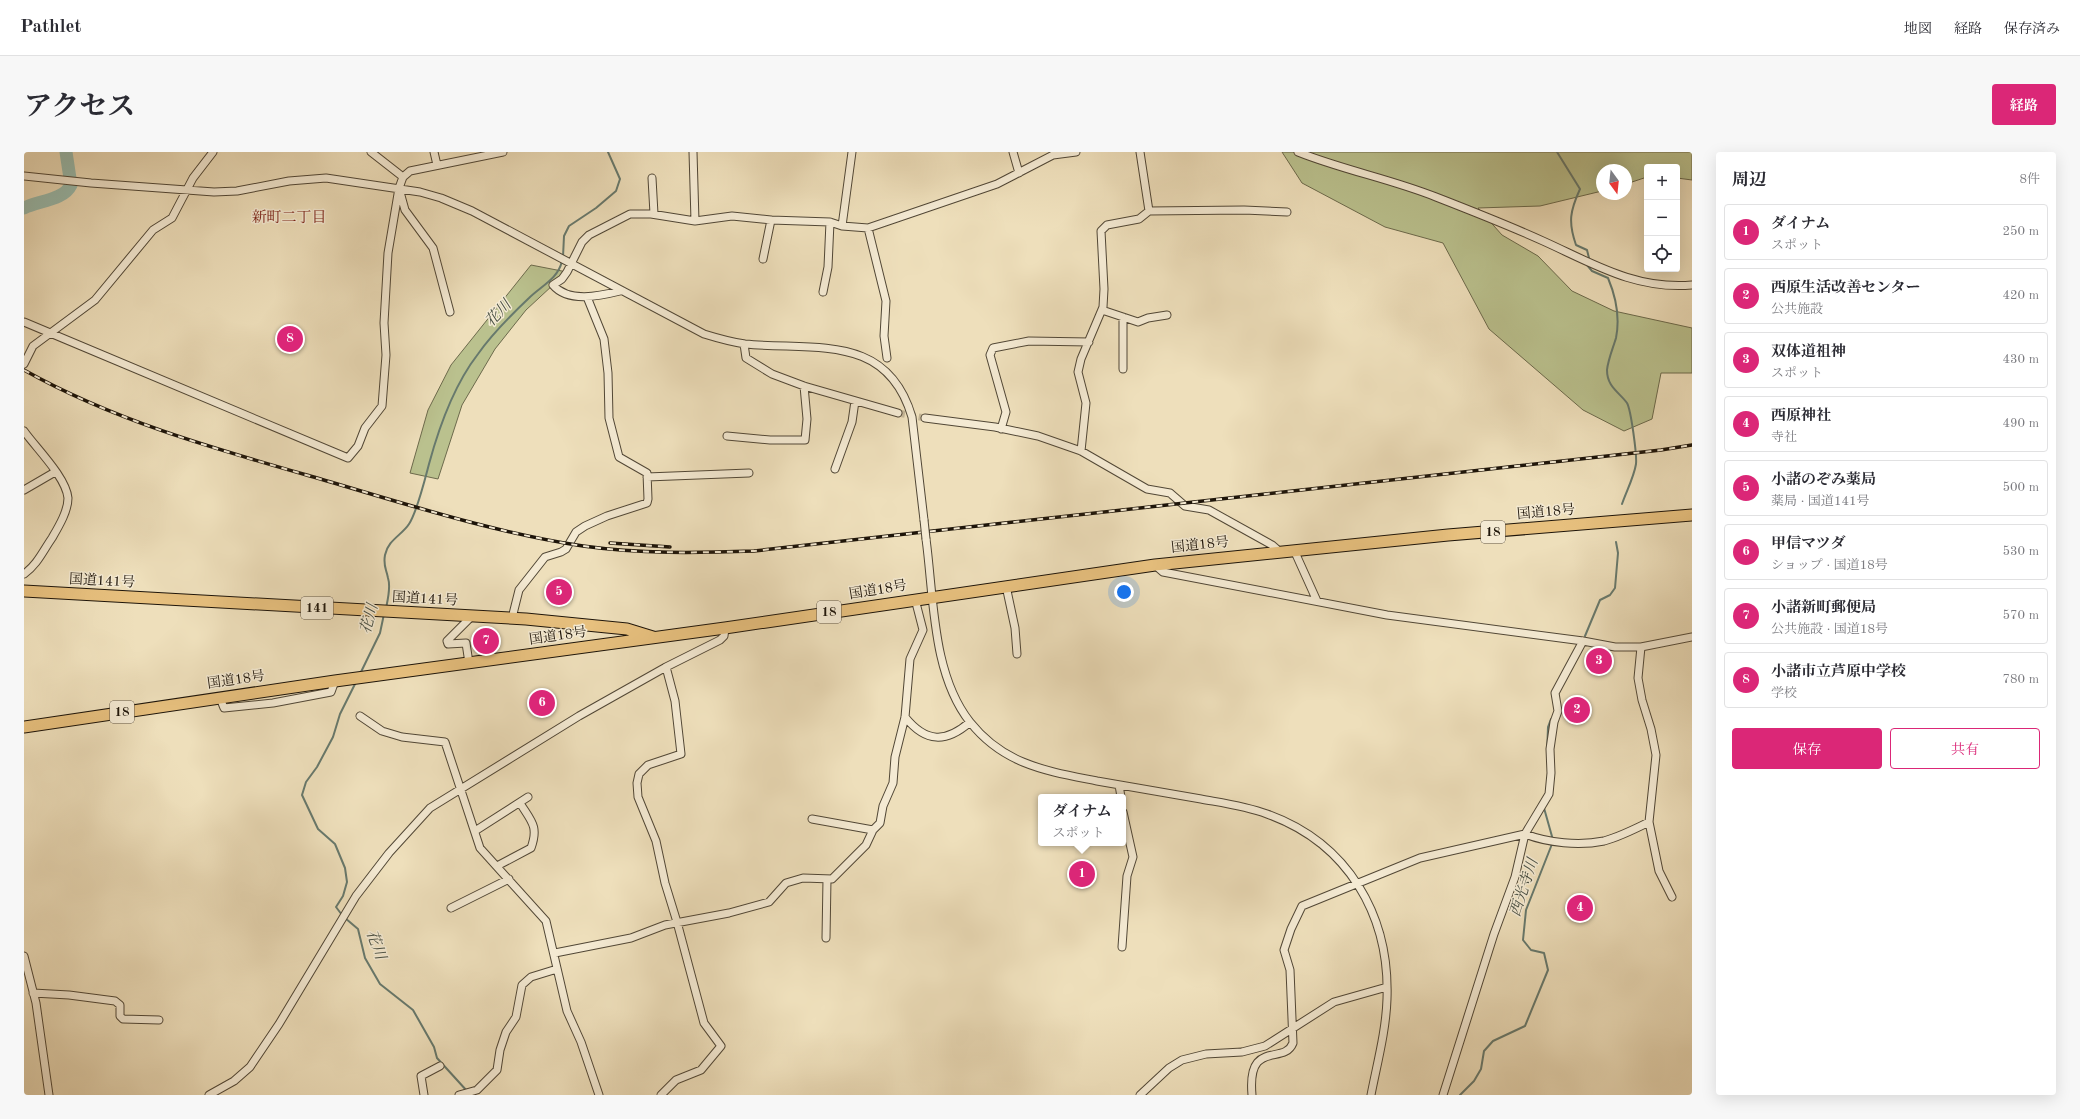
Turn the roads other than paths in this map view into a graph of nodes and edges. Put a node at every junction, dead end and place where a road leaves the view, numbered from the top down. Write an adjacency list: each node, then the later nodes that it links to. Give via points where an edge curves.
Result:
1 (213, 152): 17 (street)
2 (371, 152): 14 (street)
3 (434, 152): 11 (street)
4 (503, 152): 11 (street)
5 (693, 152): 22 (street)
6 (852, 152): 24 (street)
7 (1013, 152): 12 (street)
8 (1076, 152): 12 (street, via 1053,154)
9 (1140, 152): 18 (street)
10 (1298, 152): 28 (street, via 1330,165 1435,196 1512,227 1616,275 1666,285)
11 (437, 165): 14 (street, via 410,171)
12 (1019, 173): 25 (street, via 997,184)
13 (24, 176): 17 (street)
14 (403, 177): 16 (street)
15 (652, 178): 20 (street)
16 (399, 188): 17 (street, via 326,178 289,181 237,191); 27 (street, via 420,192 472,211); 33 (street, via 405,210 433,248); 37 (street, via 388,253 382,406 365,428 358,446 348,458)
17 (186, 190): 37 (street, via 177,212 153,230 95,300)
18 (1149, 211): 19 (street); 32 (street, via 1139,219 1107,225 1101,231 1104,289)
19 (1287, 212)
20 (654, 214): 22 (street); 27 (street, via 630,214 589,235)
21 (771, 220): 22 (street, via 732,216); 23 (street); 26 (street)
22 (694, 221)
23 (830, 222): 24 (street); 30 (street, via 828,267)
24 (842, 226): 25 (street)
25 (868, 228): 40 (street, via 886,300 884,336)
26 (764, 259)
27 (568, 263): 29 (street); 31 (street, via 562,279 553,285 558,291)
28 (1692, 285)
29 (620, 291): 31 (street); 39 (street, via 704,334)
30 (823, 292)
31 (587, 297): 54 (street, via 604,339 609,418 618,457 647,473)
32 (1102, 310): 35 (street); 38 (street)
33 (450, 312)
34 (1167, 315): 35 (street, via 1138,322)
35 (1122, 317): 42 (street)
36 (24, 322): 37 (street)
37 (51, 332): 41 (street, via 33,346)
38 (1089, 342): 47 (street, via 1029,341 993,348 990,355 1006,412); 50 (street, via 1078,372 1086,402)
39 (744, 344): 43 (street, via 746,358 772,374); 63 (street, bridge, via 844,350 874,361 903,392 912,417)
40 (887, 358)
41 (24, 364)
42 (1123, 369)
43 (804, 386): 44 (street); 49 (street, via 807,419 805,440)
44 (855, 400): 45 (street); 51 (street, via 852,422)
45 (898, 412)
46 (925, 418): 47 (street)
47 (1001, 429): 50 (street, via 1038,436)
48 (24, 431): 52 (street)
49 (727, 436)
50 (1081, 451): 58 (street, via 1147,489 1170,493 1186,506 1209,510)
51 (835, 470)
52 (55, 472): 55 (street); 60 (street, via 62,481 68,498 66,511 35,566)
53 (749, 473): 54 (street)
54 (647, 477): 67 (street, via 647,503 585,526 576,532 566,549 545,557 519,590)
55 (24, 490)
56 (1692, 515): 57 (highway, 国道18号 / 18)
57 (1294, 550): 58 (highway, 国道18号 / 18); 65 (street)
58 (1280, 552): 59 (highway, 国道18号 / 18)
59 (1155, 565): 61 (highway, 国道18号 / 18); 65 (street, via 1162,572)
60 (24, 574)
61 (1006, 586): 63 (highway, 国道18号 / 18); 75 (street, via 1015,628)
62 (24, 591): 66 (highway, 国道141号 / 141)
63 (933, 596): 64 (highway, 国道18号 / 18); 80 (street, via 940,649 948,684)
64 (915, 599): 69 (highway, 国道18号 / 18); 79 (street, via 923,630 910,659)
65 (1317, 601): 72 (street, via 1387,615)
66 (472, 616): 67 (highway, 国道141号 / 141); 76 (street, via 447,641 453,645 466,643)
67 (512, 618): 68 (highway, 国道141号 / 141)
68 (611, 627): 71 (highway, 国道141号 / 141, via 635,630); 73 (highway, via 612,637)
69 (725, 628): 71 (highway, 国道18号 / 18); 77 (street, via 724,636 720,640)
70 (1692, 637): 74 (street)
71 (656, 638): 73 (highway, 国道18号 / 18)
72 (1583, 640): 74 (street, via 1615,647); 92 (street, via 1555,693 1558,711 1550,749 1549,794)
73 (609, 645): 76 (highway, 国道18号 / 18)
74 (1641, 647): 88 (street, via 1638,678 1656,755)
75 (1017, 654)
76 (469, 663): 81 (highway, 国道18号 / 18)
77 (666, 667): 83 (street); 99 (street, via 675,702 681,754 648,766 639,774 637,783 638,797 656,841)
78 (360, 716): 83 (street, via 382,731 402,737 445,742 452,768)
79 (905, 717): 80 (street, via 914,729 941,738 956,734); 90 (street, via 895,757 893,783 883,806 880,823)
80 (970, 722): 82 (street, via 998,749 1025,764 1041,770)
81 (24, 727)
82 (1119, 785): 84 (street); 96 (street, via 1226,804 1277,818 1300,829 1327,848)
83 (461, 787): 91 (street); 111 (street, via 430,808 389,853 356,896 280,1024 250,1067 234,1081)
84 (1120, 794)
85 (528, 796): 86 (street)
86 (520, 802): 91 (street); 93 (street, via 536,834 531,848)
87 (812, 819): 90 (street)
88 (1649, 822): 92 (street, via 1604,841 1542,841); 97 (street, via 1659,871)
89 (1126, 825): 101 (street, via 1134,858 1127,876)
90 (873, 830): 95 (street, via 866,845 832,879)
91 (475, 831): 93 (street, via 480,848)
92 (1525, 834): 96 (street, via 1420,858); 119 (street, via 1516,877 1492,942)
93 (497, 866): 94 (street)
94 (509, 879): 98 (street); 102 (street, via 546,921)
95 (827, 879): 99 (street, via 803,878 786,883 769,902 729,913); 100 (street)
96 (1356, 883): 105 (street, via 1366,897 1378,924 1385,951); 108 (street, via 1302,906 1298,913 1284,950 1290,970)
97 (1672, 897)
98 (452, 908)
99 (677, 922): 102 (street, via 631,938); 115 (street, via 704,1023 721,1046 701,1070 676,1080)
100 (826, 938)
101 (1122, 947)
102 (555, 953): 104 (street)
103 (24, 956): 106 (street)
104 (557, 969): 113 (street, via 531,977 522,985 516,1017 506,1032 500,1050 498,1070 477,1090); 114 (street, via 568,1011)
105 (1387, 987): 108 (street, via 1334,1002); 118 (street, via 1384,1025)
106 (33, 993): 107 (street, via 115,1001 120,1005 120,1016 123,1019); 110 (street)
107 (159, 1020)
108 (1292, 1030): 116 (street, via 1258,1049 1206,1054 1182,1060 1169,1068); 117 (street, via 1293,1043 1290,1049 1263,1058 1254,1067 1251,1079)
109 (440, 1066): 112 (street, via 421,1076)
110 (49, 1095)
111 (209, 1095)
112 (424, 1095)
113 (459, 1095)
114 (599, 1095)
115 (660, 1095)
116 (1140, 1095)
117 (1252, 1095)
118 (1371, 1095)
119 (1443, 1095)

